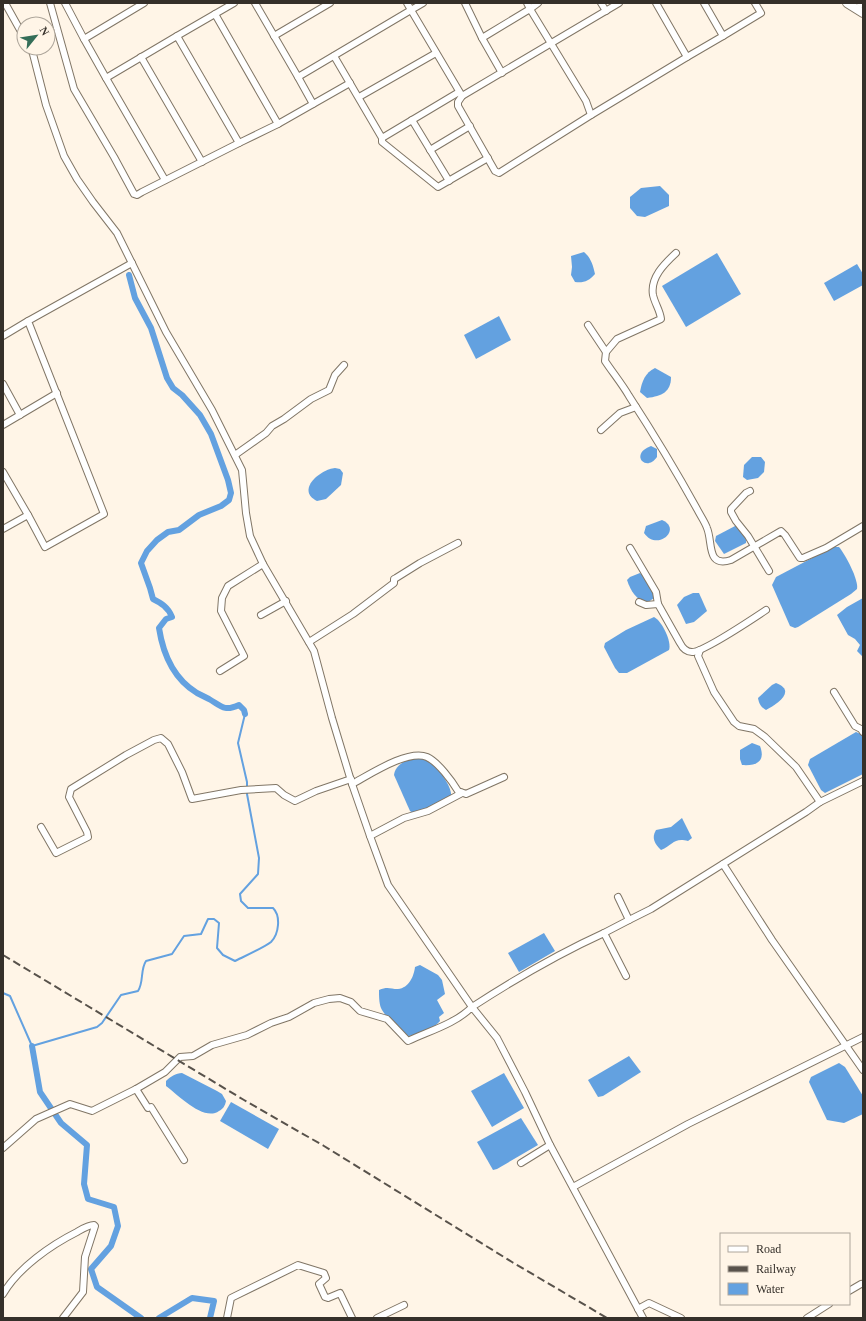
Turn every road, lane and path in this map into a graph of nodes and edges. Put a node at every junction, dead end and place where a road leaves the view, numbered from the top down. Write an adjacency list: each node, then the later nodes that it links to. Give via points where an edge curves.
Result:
1 (5, 3): 23 (street)
2 (50, 3): 51 (street, via 74,89 132,192 137,195)
3 (65, 3): 28 (street)
4 (144, 3): 28 (street)
5 (234, 3): 22 (street)
6 (255, 3): 25 (street)
7 (330, 3): 25 (street)
8 (407, 3): 19 (street)
9 (423, 3): 19 (street)
10 (465, 3): 27 (street)
11 (538, 3): 18 (street)
12 (601, 3): 20 (street)
13 (619, 3): 20 (street)
14 (656, 3): 34 (street)
15 (704, 3): 26 (street)
16 (755, 3): 26 (street, via 761,13)
17 (847, 3): 21 (main road)
18 (528, 6): 27 (street); 29 (street)
19 (411, 10): 30 (street); 32 (street)
20 (606, 11): 29 (street)
21 (863, 12)
22 (215, 14): 24 (street); 44 (street)
23 (16, 23)
24 (177, 36): 33 (street); 47 (street)
25 (274, 36): 36 (street)
26 (723, 36): 34 (street)
27 (482, 38): 35 (street)
28 (84, 39): 37 (street)
29 (550, 44): 35 (street); 42 (street, via 586,101)
30 (436, 53): 39 (street); 40 (street)
31 (34, 56): 54 (street, via 46,105 64,156 77,179 117,233)
32 (334, 56): 36 (street); 38 (street)
33 (141, 57): 37 (street); 50 (street)
34 (687, 57): 42 (street)
35 (502, 72): 39 (street)
36 (298, 77): 41 (street)
37 (106, 78): 51 (street)
38 (350, 83): 40 (street); 41 (street)
39 (461, 94): 43 (street); 45 (street, via 458,106)
40 (359, 97): 46 (street)
41 (313, 104): 44 (street)
42 (590, 115): 49 (street, via 499,173 495,171)
43 (412, 120): 46 (street); 48 (street)
44 (278, 124): 47 (street)
45 (470, 126): 48 (street); 49 (street)
46 (382, 138): 52 (street, via 382,142 436,186)
47 (239, 143): 50 (street)
48 (430, 150): 52 (street)
49 (488, 158): 52 (street)
50 (202, 162): 51 (street)
51 (165, 180)
52 (449, 181)
53 (676, 253): 58 (street, via 659,270 653,286 653,296 661,319 617,339)
54 (132, 263): 55 (street); 66 (street, via 166,332)
55 (28, 321): 57 (street); 61 (street)
56 (588, 325): 58 (street)
57 (3, 336)
58 (606, 352): 62 (street, via 605,361)
59 (344, 365): 66 (street, via 335,375 330,390 310,399)
60 (3, 384): 63 (street)
61 (57, 393): 63 (street); 69 (street, via 104,514 45,547)
62 (636, 407): 65 (street, via 620,413); 73 (street, via 708,529 714,558 724,562 731,560)
63 (20, 415): 64 (street)
64 (3, 425)
65 (601, 430)
66 (235, 455): 75 (street, via 242,470 250,536)
67 (3, 472): 69 (street)
68 (750, 491): 73 (street, via 730,510)
69 (28, 515): 71 (street)
70 (863, 526): 73 (street, via 803,558 800,558 781,531)
71 (3, 529)
72 (458, 543): 82 (street, via 394,579 394,583 353,614)
73 (754, 546): 76 (street)
74 (630, 548): 79 (street, via 656,592)
75 (263, 564): 77 (street); 84 (street, via 228,586 222,598 221,611 244,656)
76 (769, 571)
77 (286, 601): 81 (street); 82 (street)
78 (639, 602): 79 (street, via 646,605)
79 (658, 604): 83 (street, via 682,648 692,652)
80 (766, 610): 83 (street)
81 (261, 615)
82 (309, 642): 90 (street, via 314,651)
83 (700, 650): 93 (street, via 698,656 712,687 734,722 739,726 754,729 764,736 796,767)
84 (220, 671)
85 (834, 692): 87 (street)
86 (863, 722): 87 (street)
87 (856, 727): 88 (street)
88 (863, 732)
89 (504, 777): 92 (street, via 466,794)
90 (351, 781): 92 (street, via 416,755 433,761 458,792); 94 (street, via 316,791 295,801 276,788 241,790 192,799 168,744 161,738 126,755 71,789 69,797 88,832 88,837 56,853); 95 (street)
91 (863, 781): 93 (street)
92 (462, 793): 95 (street)
93 (820, 802): 96 (street)
94 (41, 827)
95 (370, 836): 101 (street, via 388,885)
96 (723, 864): 98 (street); 103 (street)
97 (618, 897): 98 (street)
98 (629, 920): 99 (street)
99 (604, 933): 100 (street); 101 (street, via 536,967)
100 (626, 976)
101 (472, 1007): 105 (street, via 468,1012 408,1041 387,1019 360,1011 351,1002 340,998 329,999 247,1036 212,1045 193,1056 180,1057 165,1072); 106 (street, via 497,1038)
102 (863, 1037): 103 (street)
103 (846, 1046): 104 (street); 110 (street, via 688,1124)
104 (863, 1070)
105 (136, 1089): 107 (street, via 92,1112 70,1104 36,1119); 108 (street, via 148,1108 151,1107)
106 (550, 1145): 109 (street); 110 (street)
107 (3, 1148)
108 (184, 1160)
109 (520, 1162)
110 (573, 1187): 116 (street)
111 (861, 1284): 112 (street)
112 (850, 1290)
113 (3, 1294): 117 (street, via 11,1282 32,1262 72,1235 94,1225 85,1261 83,1292)
114 (404, 1305): 120 (street)
115 (827, 1305): 123 (street)
116 (638, 1309): 121 (street); 122 (street, via 649,1303)
117 (63, 1318)
118 (227, 1318): 119 (street, via 231,1298 298,1265 325,1276 319,1284 326,1297 340,1293)
119 (352, 1318)
120 (378, 1318)
121 (643, 1318)
122 (681, 1318)
123 (807, 1318)

